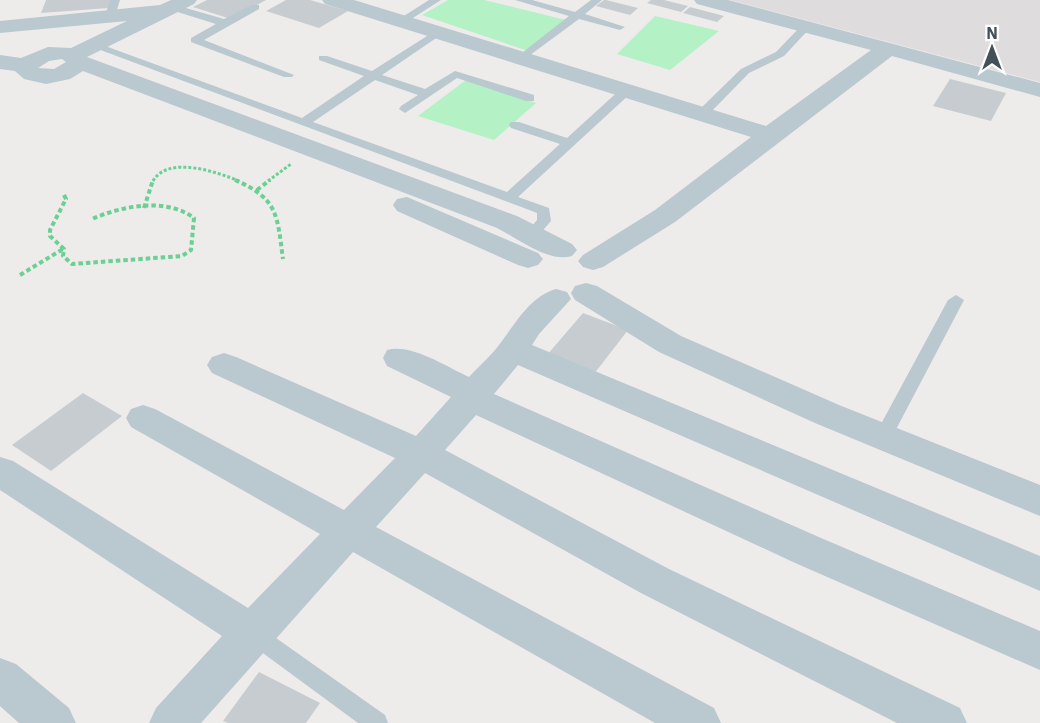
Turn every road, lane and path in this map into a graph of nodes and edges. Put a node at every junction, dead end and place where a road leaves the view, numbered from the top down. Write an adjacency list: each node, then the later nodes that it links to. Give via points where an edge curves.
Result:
1 (332, 0): 11 (street)
2 (436, 0): 11 (lane)
3 (520, 0): 10 (lane)
4 (597, 0): 10 (lane)
5 (704, 0): 14 (street)
6 (174, 4): 9 (street); 12 (lane); 18 (street)
7 (16, 7): 15 (street)
8 (255, 7): 12 (lane)
9 (113, 8): 15 (street)
10 (577, 15): 13 (lane); 20 (lane)
11 (401, 21): 16 (street)
12 (225, 23): 23 (lane, via 195,40)
13 (620, 27)
14 (806, 27): 17 (street); 30 (lane, via 780,54 745,71)
15 (1, 32): 22 (street)
16 (438, 32): 20 (street); 24 (lane)
17 (888, 48): 26 (street); 33 (street)
18 (81, 54): 22 (street, via 76,65 66,72); 31 (lane); 45 (street, via 507,222)
19 (323, 58): 24 (lane)
20 (522, 58): 25 (street)
21 (0, 62): 22 (street)
22 (40, 66): 35 (street)
23 (288, 75)
24 (375, 76): 27 (lane); 31 (lane)
25 (627, 90): 30 (street); 34 (lane)
26 (1040, 90)
27 (426, 94): 28 (lane, via 455,74); 29 (lane)
28 (530, 98)
29 (405, 109)
30 (702, 114): 33 (street)
31 (304, 122): 38 (lane)
32 (515, 125): 34 (lane)
33 (770, 135): 45 (street, via 665,216)
34 (569, 143): 38 (lane)
35 (297, 160): 36 (path); 45 (street, via 396,200)
36 (257, 190): 39 (path, via 215,173 170,170 156,175); 43 (path, via 269,201)
37 (64, 195): 41 (path, via 66,199 50,236)
38 (510, 197): 45 (lane, via 544,211)
39 (144, 208): 40 (path, via 106,212); 41 (path, via 171,206 188,211 194,218 191,249 182,256 78,266 63,256)
40 (92, 219)
41 (64, 249): 44 (path)
42 (562, 249): 45 (street, via 538,253)
43 (283, 259)
44 (20, 274)
45 (550, 274): 47 (street); 52 (street, via 670,344)
46 (956, 300): 52 (lane)
47 (513, 350): 50 (street); 57 (street)
48 (399, 358): 50 (street)
49 (224, 365): 53 (street)
50 (473, 396): 53 (street); 59 (street, via 807,550)
51 (143, 418): 56 (street)
52 (884, 437): 55 (street)
53 (422, 454): 56 (street); 65 (street, via 656,581)
54 (0, 471): 58 (street)
55 (1040, 501)
56 (349, 531): 58 (street); 64 (street)
57 (1040, 574)
58 (252, 633): 62 (street); 63 (lane)
59 (1040, 651)
60 (0, 678): 61 (street)
61 (53, 723)
62 (172, 723)
63 (377, 723)
64 (698, 723)
65 (944, 723)

